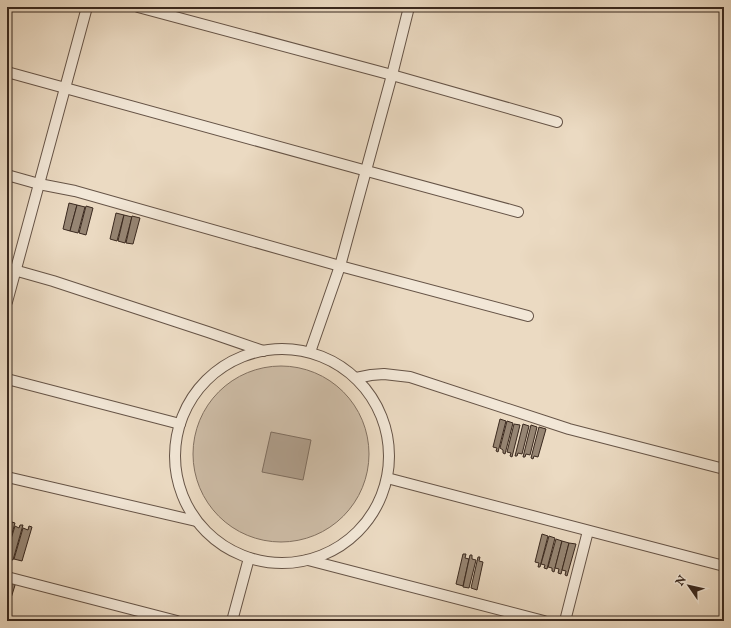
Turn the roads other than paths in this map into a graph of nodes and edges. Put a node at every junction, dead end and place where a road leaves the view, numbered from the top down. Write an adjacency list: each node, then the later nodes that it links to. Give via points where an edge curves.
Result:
1 (87, 7): 6 (street)
2 (138, 7): 5 (street)
3 (409, 7): 5 (street)
4 (7, 72): 6 (street)
5 (392, 75): 7 (street); 8 (street)
6 (65, 88): 8 (street); 10 (street)
7 (557, 122)
8 (366, 171): 11 (street); 12 (street)
9 (7, 174): 10 (street)
10 (39, 184): 12 (street, via 75,191); 13 (street)
11 (518, 212)
12 (340, 266): 15 (street); 17 (street)
13 (11, 269): 14 (street); 16 (street)
14 (7, 302)
15 (528, 316)
16 (263, 351): 17 (street, via 286,349); 20 (street, via 240,358 220,370 202,386)
17 (310, 352): 19 (street, via 335,362)
18 (7, 378): 20 (street)
19 (356, 378): 21 (street, via 378,374 410,377 569,429); 23 (street, via 374,400 385,424 389,451)
20 (180, 424): 24 (street, via 175,460 181,492)
21 (724, 469)
22 (7, 477): 24 (street)
23 (387, 478): 25 (street); 27 (street, via 377,506 360,530 336,549)
24 (196, 521): 26 (street, via 220,544)
25 (588, 531): 28 (street); 33 (street)
26 (249, 558): 27 (street, via 278,564); 31 (street)
27 (308, 560): 32 (street)
28 (724, 566)
29 (7, 577): 30 (street)
30 (177, 621)
31 (232, 621)
32 (544, 621)
33 (565, 621)

